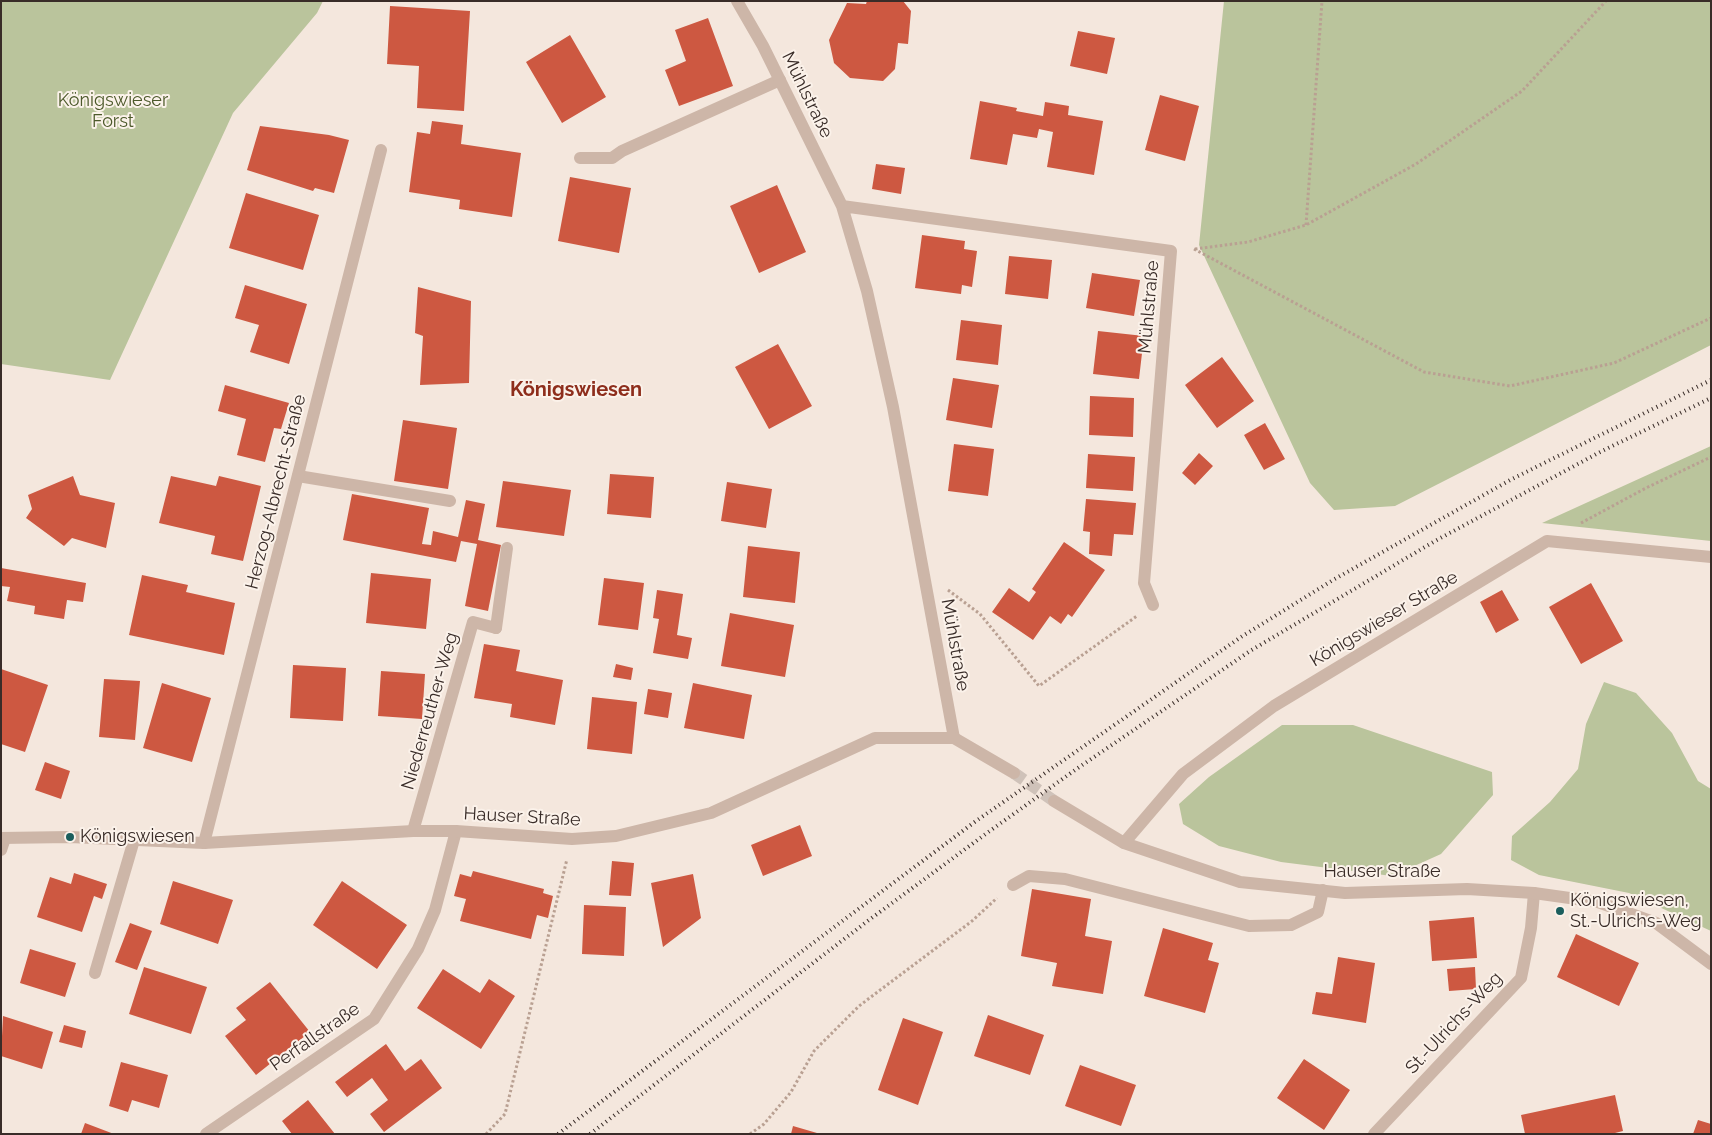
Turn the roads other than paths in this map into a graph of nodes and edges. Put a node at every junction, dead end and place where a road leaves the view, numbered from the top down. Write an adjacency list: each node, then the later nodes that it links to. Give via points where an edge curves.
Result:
1 (736, 1): 2 (street, Mühlstraße)
2 (780, 80): 4 (street, via 612,158); 5 (street, Mühlstraße)
3 (381, 150): 6 (street, Herzog-Albrecht-Straße)
4 (580, 158)
5 (842, 206): 10 (street, Mühlstraße, via 1171,251 1144,583); 11 (street, Mühlstraße, via 874,320 893,407)
6 (298, 476): 7 (street); 18 (street, Herzog-Albrecht-Straße)
7 (450, 501)
8 (507, 548): 14 (street, Niederreuther-Weg, via 496,628 474,622)
9 (1711, 557): 19 (street, Königswieser Straße, via 1547,541 1274,706 1183,774)
10 (1153, 605)
11 (954, 738): 12 (street); 15 (street, Hauser Straße, via 875,738 711,813 616,836 572,839)
12 (1014, 773)
13 (1054, 801): 19 (street, Hauser Straße)
14 (413, 831): 15 (street, Hauser Straße); 18 (street, Hauser Straße)
15 (456, 831): 25 (street, Perfallstraße, via 435,910 418,949 374,1019)
16 (134, 840): 17 (street, Hauser Straße, via 70,837); 18 (street, Hauser Straße); 24 (street)
17 (2, 842)
18 (204, 843)
19 (1124, 843): 21 (street, Hauser Straße, via 1240,882)
20 (1013, 884): 21 (street, via 1029,876 1065,879 1249,926 1291,925 1318,912)
21 (1323, 890): 22 (street, Hauser Straße, via 1467,889)
22 (1534, 893): 23 (street, Hauser Straße, via 1598,902 1656,923); 26 (street, St.-Ulrichs-Weg, via 1532,928 1521,978)
23 (1711, 964)
24 (95, 973)
25 (206, 1134)
26 (1374, 1134)

